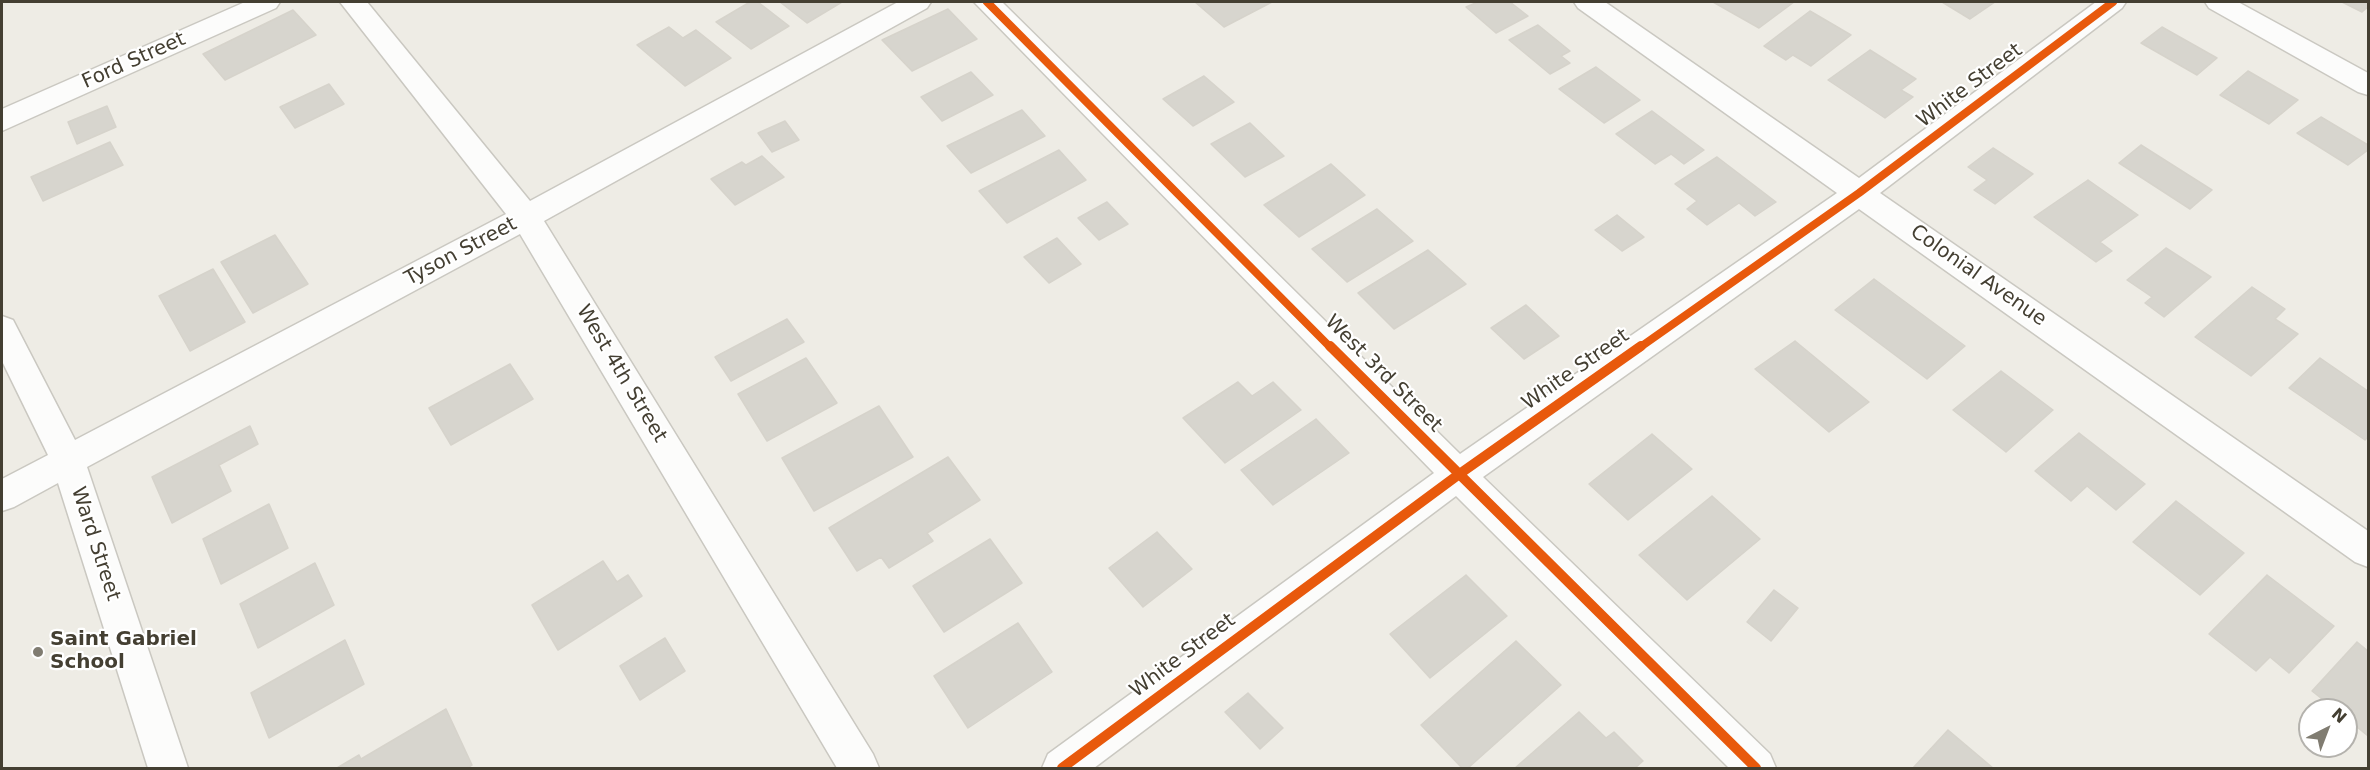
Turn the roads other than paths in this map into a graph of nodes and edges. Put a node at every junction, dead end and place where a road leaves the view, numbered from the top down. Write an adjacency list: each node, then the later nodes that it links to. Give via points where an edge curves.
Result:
1 (267, 2): 9 (street, Ford Street)
2 (354, 2): 11 (street, West 4th Street)
3 (918, 2): 11 (street, Tyson Street)
4 (987, 2): 14 (street, West 3rd Street)
5 (1587, 2): 10 (street, Colonial Avenue)
6 (2113, 2): 10 (street, White Street)
7 (2218, 2): 8 (street)
8 (2368, 85)
9 (2, 121)
10 (1859, 193): 14 (street, White Street); 16 (street, Colonial Avenue)
11 (526, 217): 13 (street, Tyson Street); 18 (street, West 4th Street)
12 (2, 328): 13 (street, Ward Street)
13 (68, 460): 15 (street, Tyson Street); 17 (street, Ward Street)
14 (1458, 475): 19 (street, White Street); 20 (street, West 3rd Street)
15 (2, 496)
16 (2368, 551)
17 (168, 768)
18 (859, 768)
19 (1062, 768)
20 (1756, 768)

